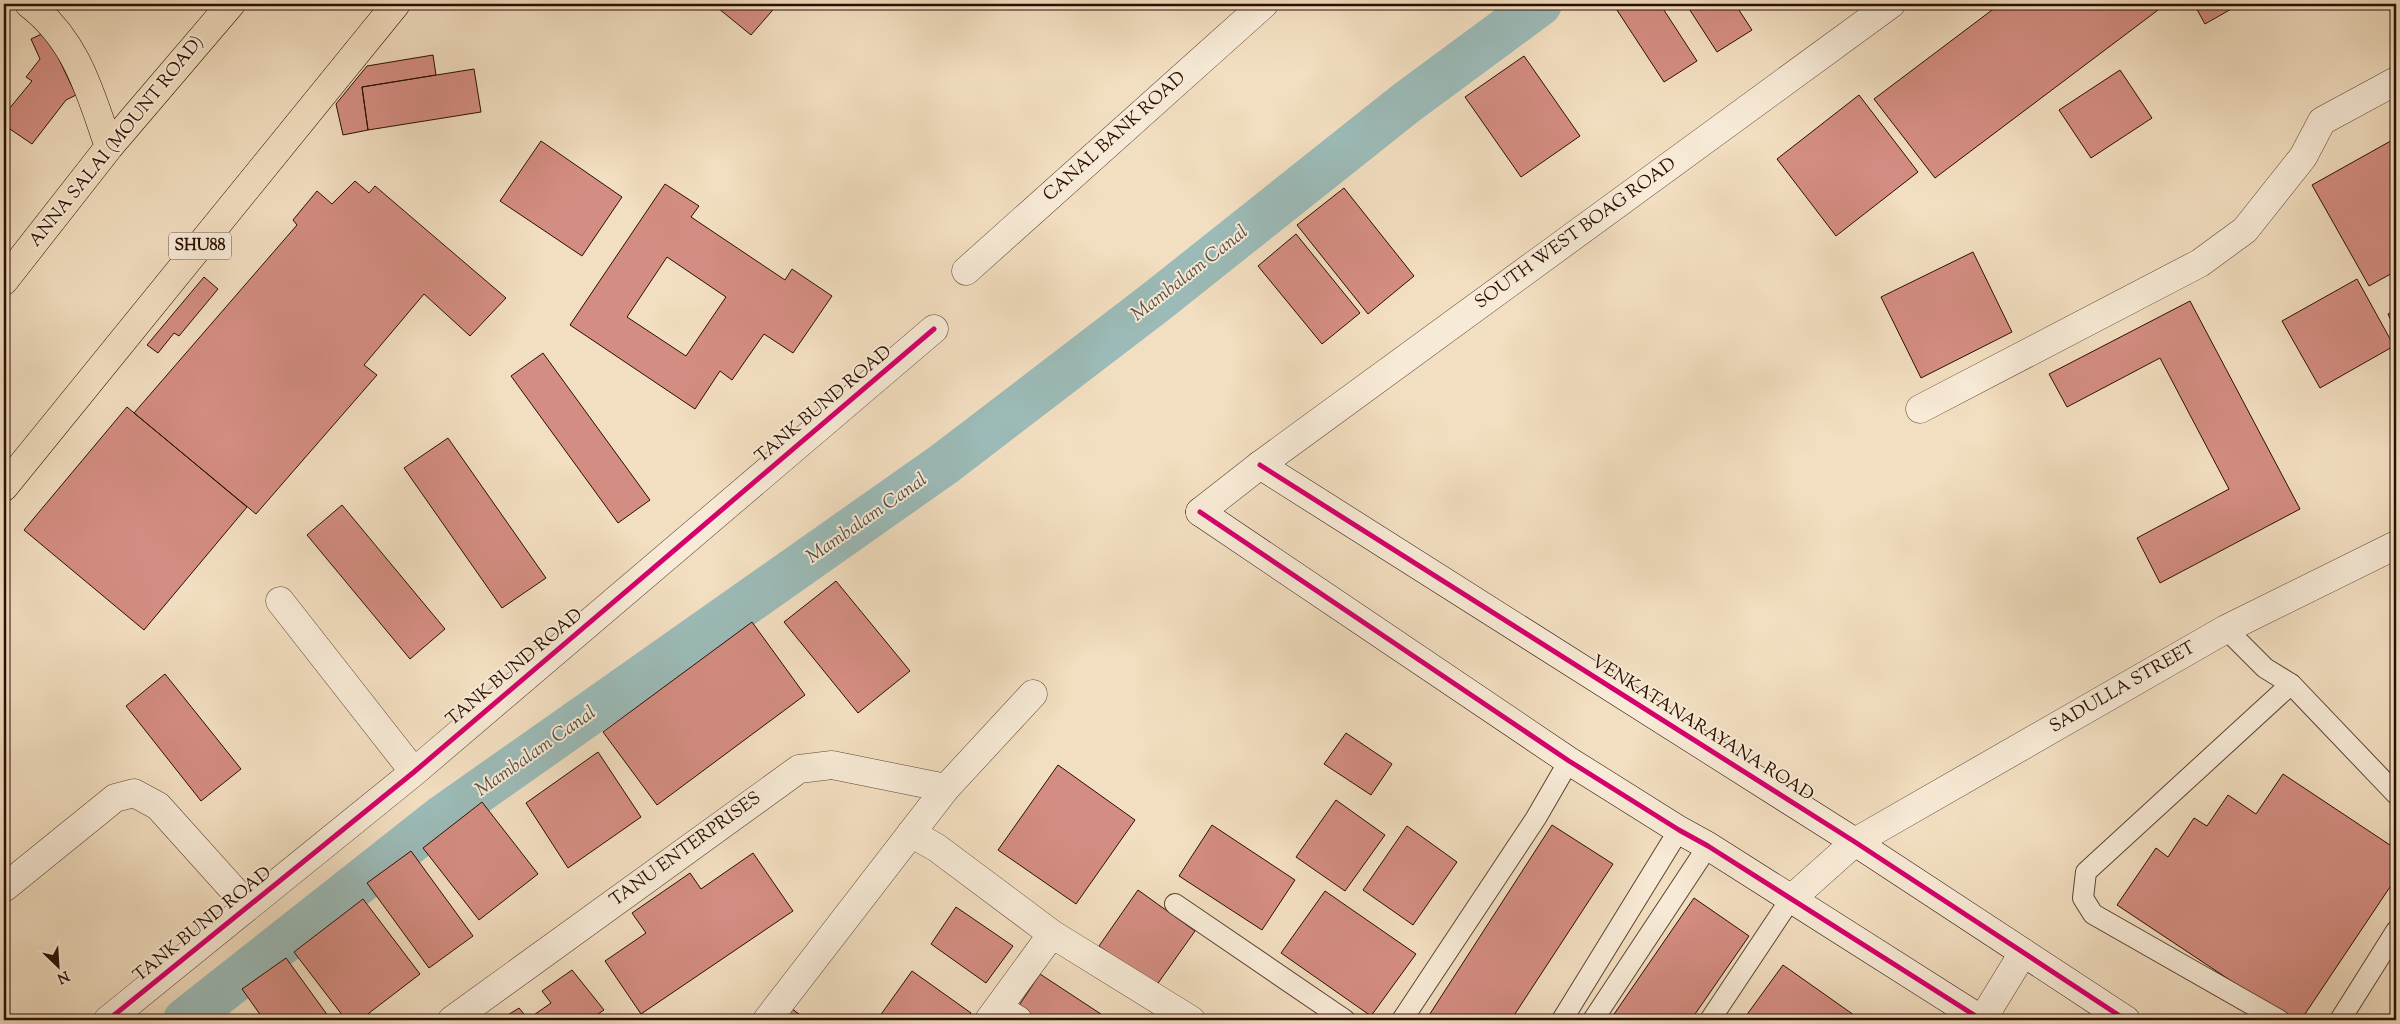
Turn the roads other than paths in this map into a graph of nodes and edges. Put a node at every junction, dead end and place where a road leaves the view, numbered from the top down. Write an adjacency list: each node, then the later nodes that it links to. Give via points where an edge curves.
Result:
1 (30, 4): 7 (main road, via 63,37 76,59)
2 (231, 4): 7 (main road, ANNA SALAI (MOUNT ROAD))
3 (396, 4): 13 (main road, SHU88)
4 (1264, 4): 8 (street, CANAL BANK ROAD)
5 (1891, 4): 12 (street, SOUTH WEST BOAG ROAD)
6 (2396, 80): 11 (street, via 2322,121 2303,157 2245,230 2200,263)
7 (109, 147): 9 (main road, ANNA SALAI (MOUNT ROAD))
8 (966, 271)
9 (4, 281)
10 (934, 329): 20 (street, TANK BUND ROAD)
11 (1920, 409)
12 (1260, 465): 19 (street, SOUTH WEST BOAG ROAD, via 1200,512); 25 (street, VENKATANARAYANA ROAD)
13 (4, 487)
14 (2396, 545): 16 (street, SADULLA STREET)
15 (280, 601): 20 (street)
16 (2226, 629): 17 (lane, via 2265,668); 25 (street, SADULLA STREET)
17 (2291, 684): 22 (lane); 46 (lane, via 2086,872 2083,898 2094,914)
18 (1033, 694): 21 (street)
19 (1569, 761): 23 (street); 40 (lane, via 1536,818)
20 (414, 772): 30 (street, TANK BUND ROAD)
21 (946, 788): 24 (street); 37 (street, TANU ENTERPRISES, via 832,764 799,769)
22 (2396, 794)
23 (1679, 830): 26 (street); 41 (lane)
24 (911, 833): 32 (street, via 937,848); 38 (street)
25 (1854, 842): 28 (street, SADULLA STREET); 33 (street, VENKATANARAYANA ROAD)
26 (1708, 846): 28 (street); 42 (lane)
27 (4, 888): 30 (street, via 115,798 134,793 158,806)
28 (1790, 900): 43 (lane); 44 (street)
29 (1175, 904): 39 (lane)
30 (248, 906): 36 (street, TANK BUND ROAD)
31 (2396, 931): 47 (lane)
32 (1052, 934): 34 (street); 35 (street)
33 (2023, 953): 44 (street); 45 (street, VENKATANARAYANA ROAD)
34 (1002, 1016)
35 (1178, 1017)
36 (108, 1020)
37 (452, 1020)
38 (766, 1020)
39 (1345, 1020)
40 (1402, 1020)
41 (1562, 1020)
42 (1593, 1020)
43 (1710, 1020)
44 (1982, 1020)
45 (2126, 1020)
46 (2279, 1020)
47 (2340, 1020)

